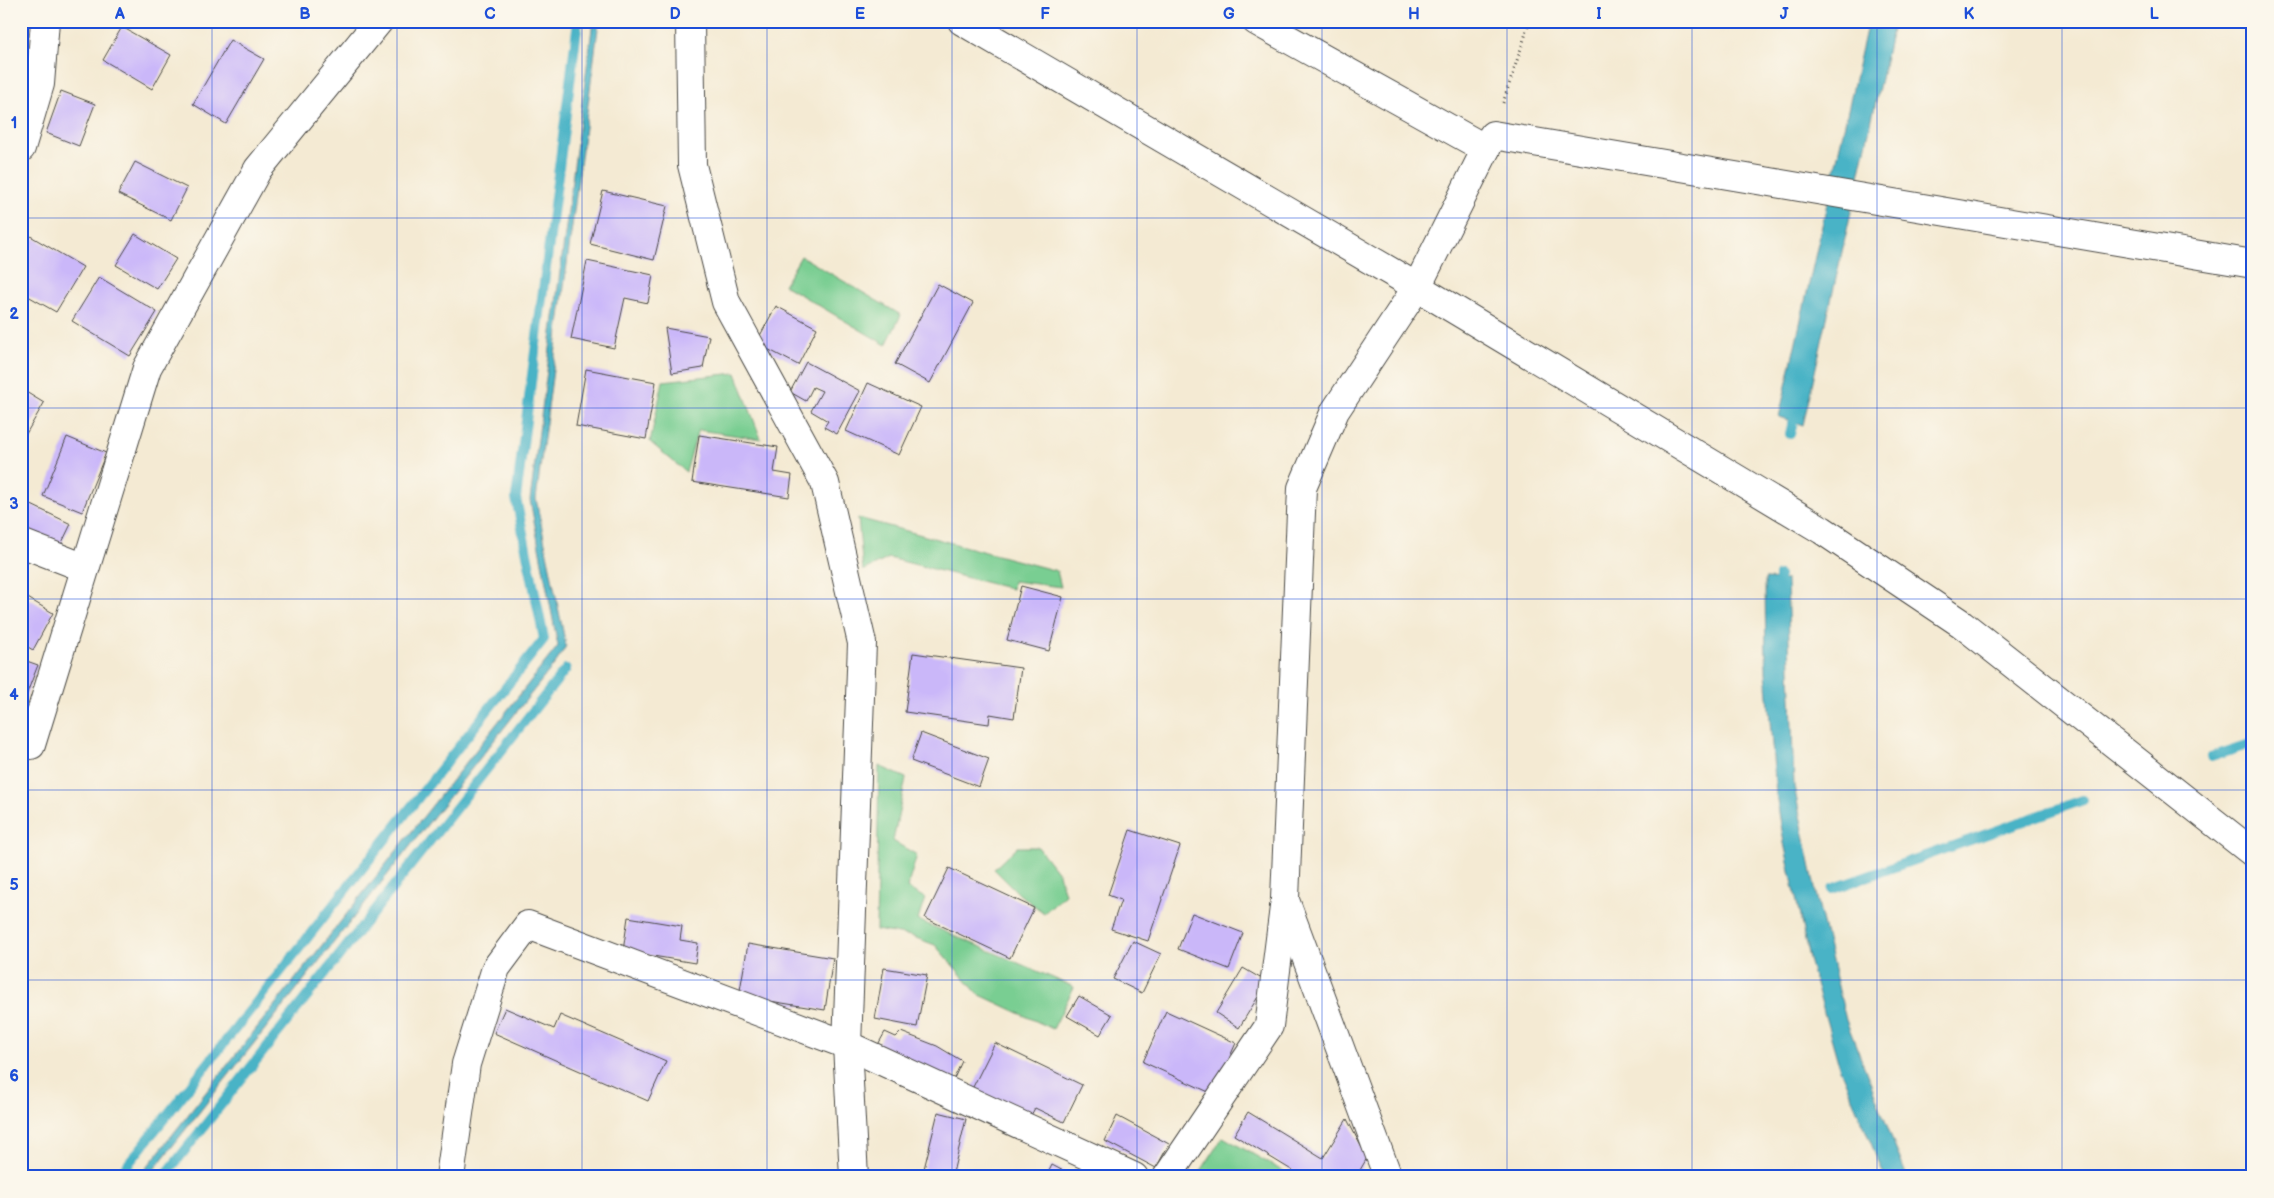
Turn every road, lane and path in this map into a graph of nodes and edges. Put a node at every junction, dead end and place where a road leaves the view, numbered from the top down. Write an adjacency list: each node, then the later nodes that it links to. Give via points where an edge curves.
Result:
1 (45, 21): 8 (street, via 40,84)
2 (379, 21): 12 (street, via 258,169 147,368)
3 (962, 21): 10 (street)
4 (1256, 21): 7 (street)
5 (1530, 21): 7 (path)
6 (687, 23): 16 (street, via 692,165 726,302 825,482 862,643)
7 (1489, 142): 9 (street); 10 (street)
8 (21, 148)
9 (2253, 264)
10 (1417, 287): 14 (street, via 1822,530 1954,619); 15 (street, via 1335,411 1302,488)
11 (21, 543): 12 (street)
12 (85, 568): 13 (street, via 31,744)
13 (21, 742)
14 (2253, 853)
15 (1285, 899): 20 (street, via 1270,1026); 21 (street)
16 (847, 1045): 17 (street, via 528,925 496,968 466,1064); 18 (street); 19 (street)
17 (450, 1177)
18 (854, 1177)
19 (1134, 1177)
20 (1167, 1177)
21 (1388, 1177)

